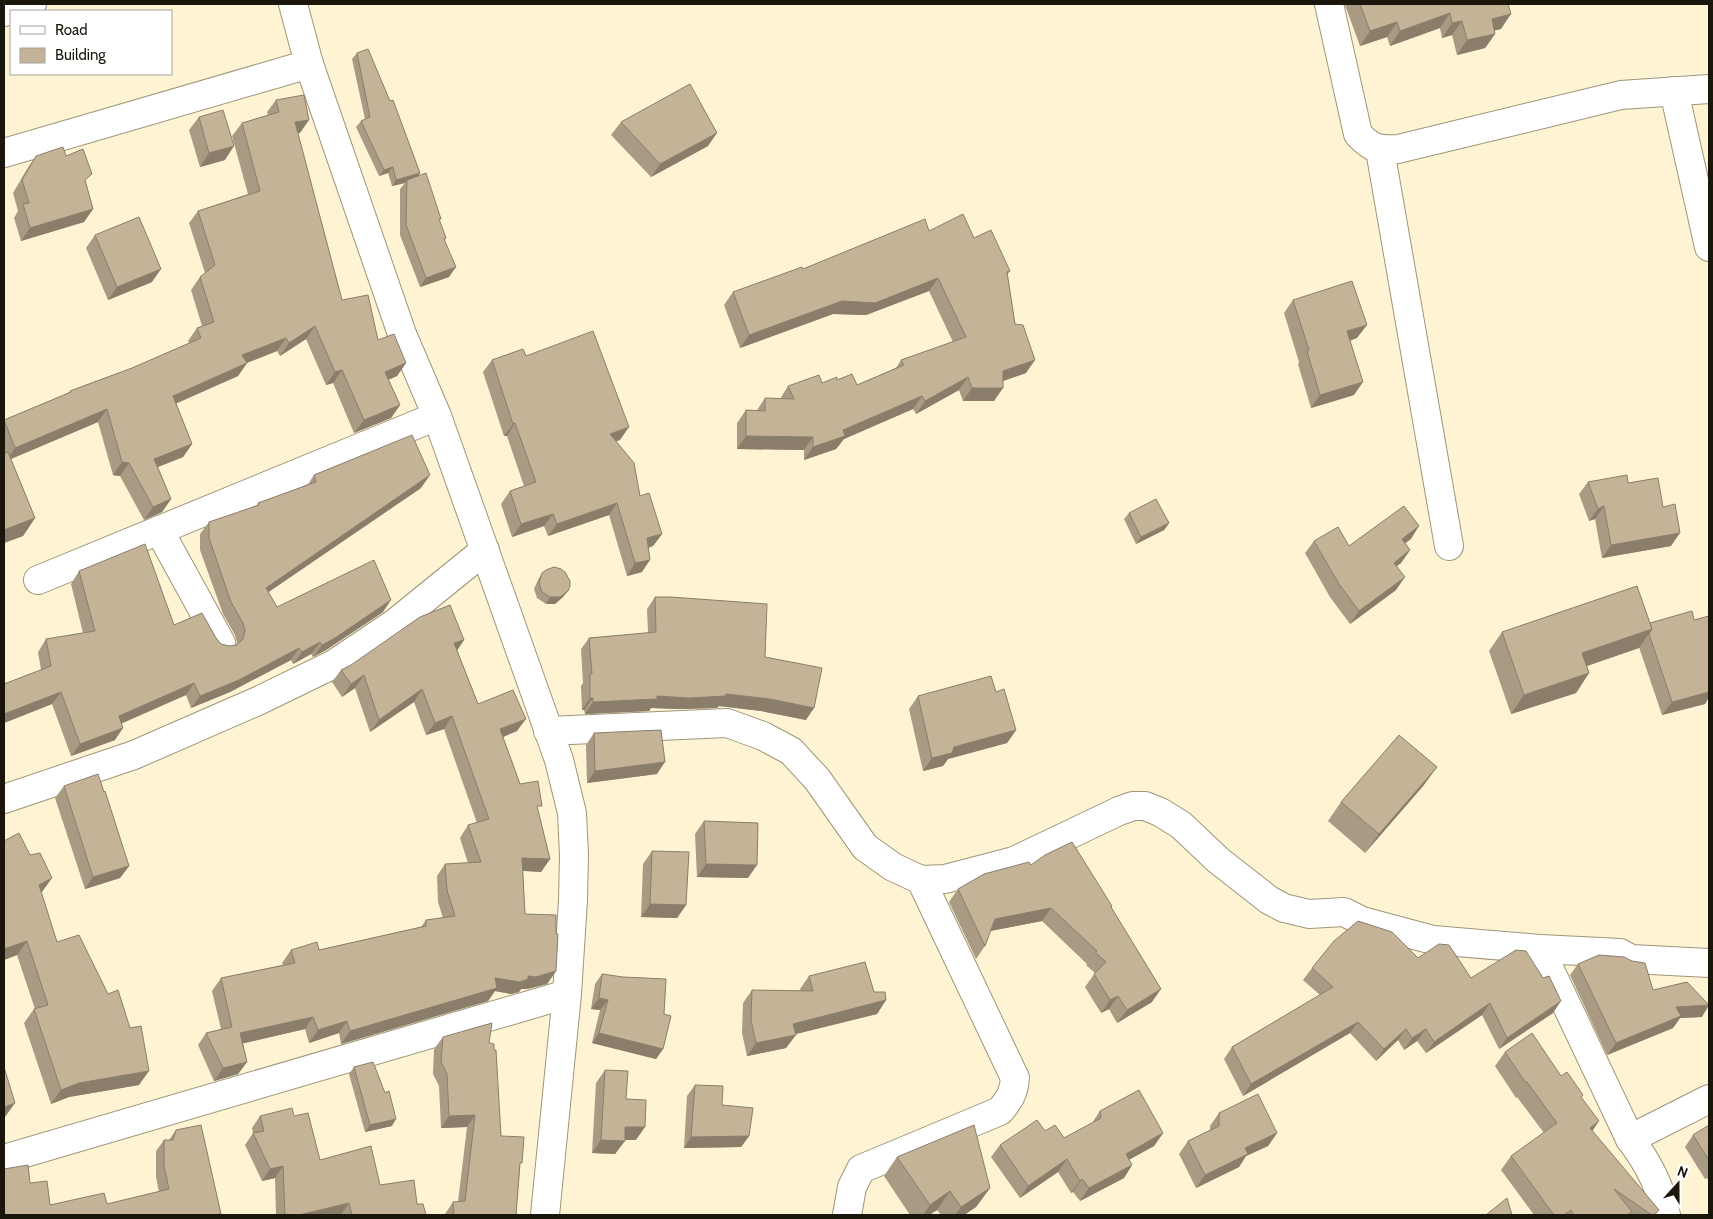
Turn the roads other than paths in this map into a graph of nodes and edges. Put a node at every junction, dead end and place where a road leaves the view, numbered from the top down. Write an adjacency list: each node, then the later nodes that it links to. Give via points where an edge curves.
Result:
1 (32, 4): 4 (street)
2 (293, 4): 5 (street)
3 (1329, 4): 8 (street, via 1358,134)
4 (11, 10)
5 (309, 64): 9 (street); 11 (street, via 402,334)
6 (1709, 89): 7 (street)
7 (1674, 91): 8 (street, via 1621,95 1398,149); 10 (street)
8 (1380, 150): 13 (street)
9 (4, 153)
10 (1709, 247)
11 (437, 416): 12 (street); 14 (street)
12 (159, 530): 15 (street); 16 (street)
13 (1449, 546)
14 (485, 550): 17 (street); 18 (street, via 395,623 334,664 134,756)
15 (38, 580)
16 (221, 643)
17 (548, 731): 19 (street, via 727,723 763,736 791,751 817,779 865,847 894,867); 22 (street, via 572,813 573,900)
18 (4, 799)
19 (921, 880): 20 (street, via 945,879 1014,861 1119,811 1145,806 1181,824 1218,860 1284,908 1309,914 1344,912 1362,921 1433,940); 27 (street, via 1015,1078 1014,1090 1000,1111 861,1168 852,1188)
20 (1540, 949): 21 (street, via 1620,953 1631,959); 24 (street)
21 (1709, 963)
22 (567, 994): 25 (street); 26 (street)
23 (1709, 1099): 24 (street)
24 (1630, 1139): 28 (street, via 1652,1174)
25 (4, 1159)
26 (545, 1215)
27 (847, 1215)
28 (1666, 1215)

